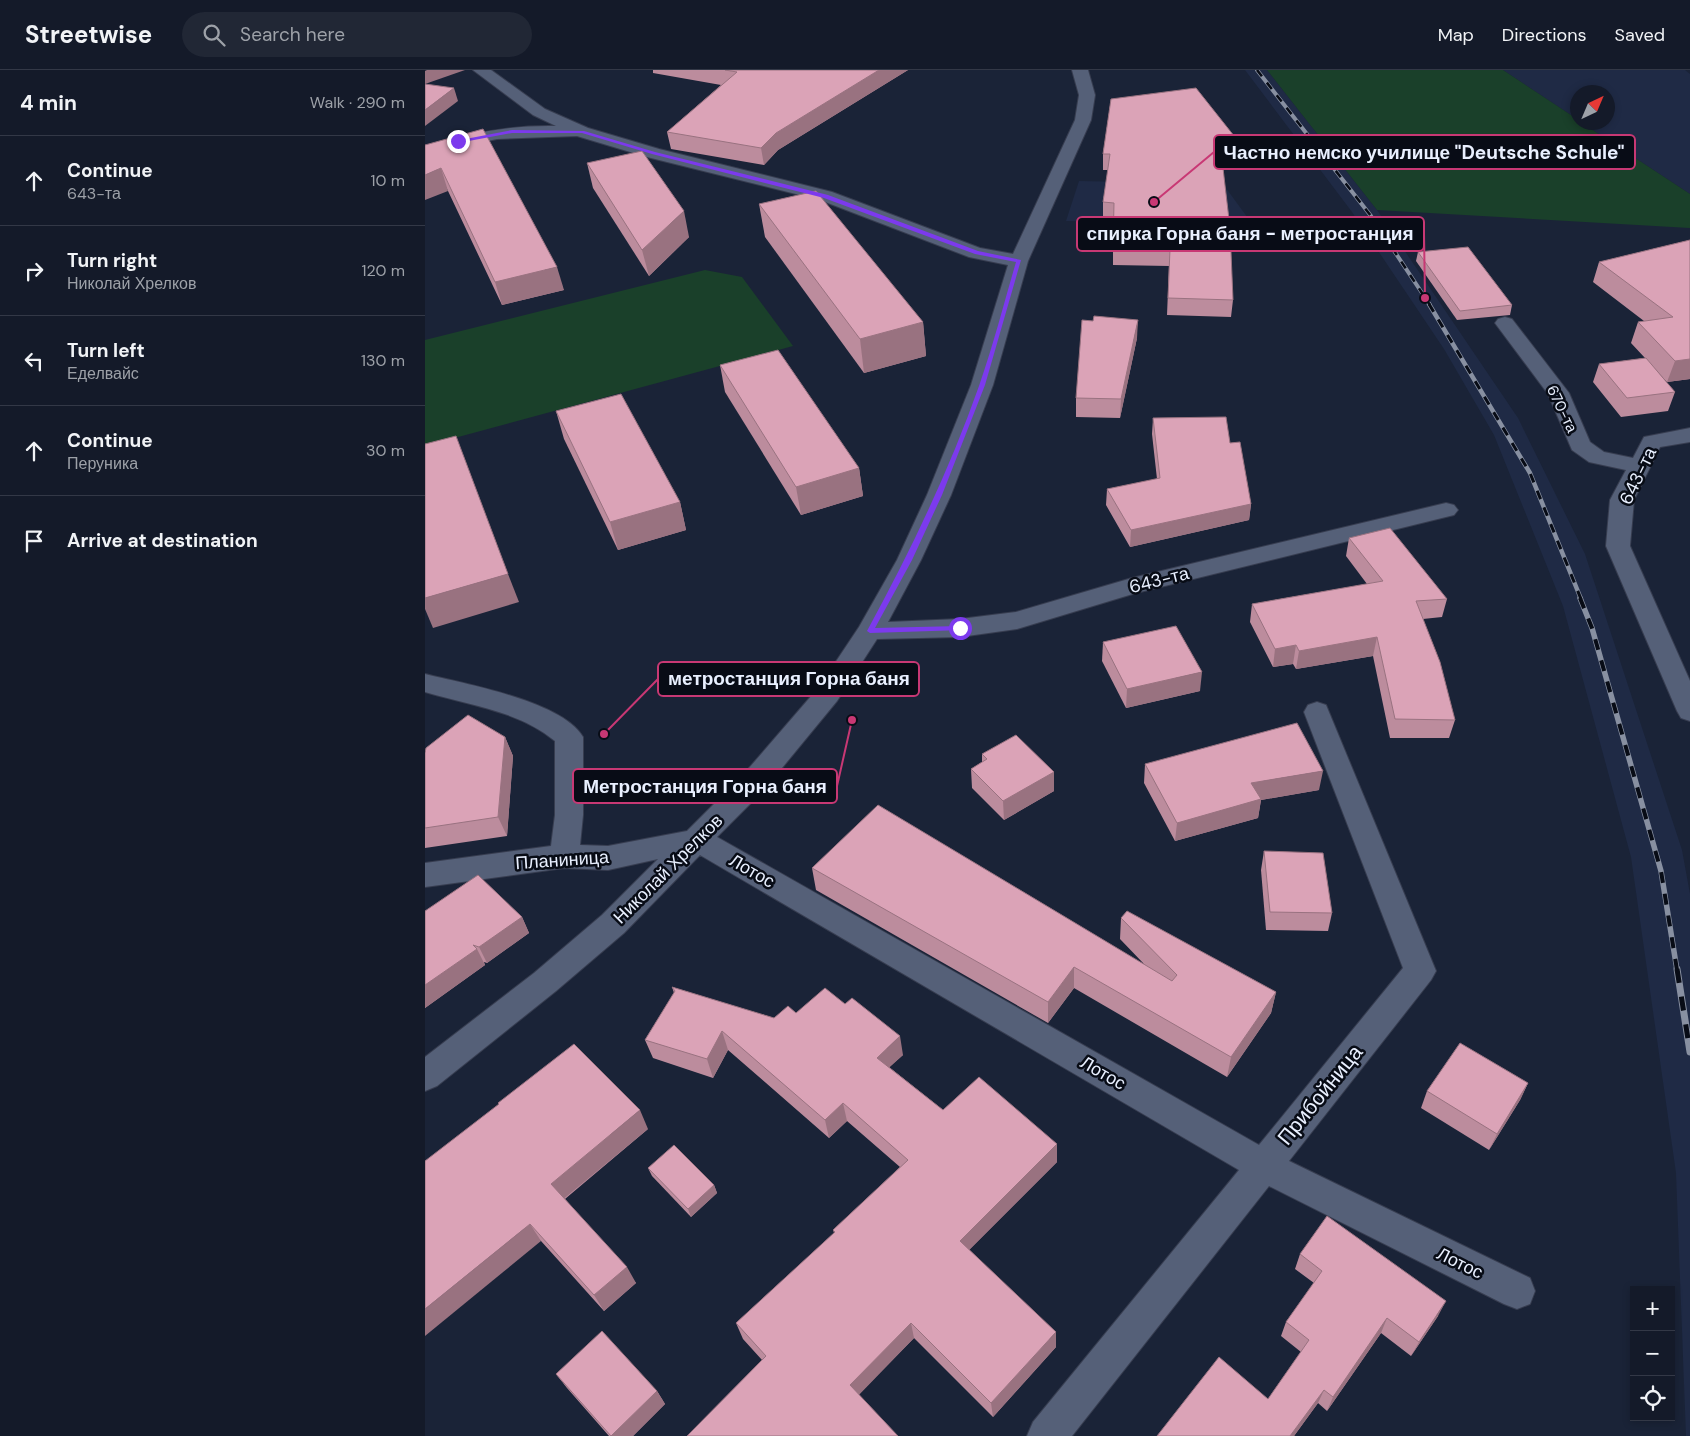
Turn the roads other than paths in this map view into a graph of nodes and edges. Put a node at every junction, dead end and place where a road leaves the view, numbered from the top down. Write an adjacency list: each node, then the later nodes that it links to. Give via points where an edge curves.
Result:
1 (481, 70): 3 (street, via 539,112)
2 (1080, 70): 5 (street, Николай Хрелков, via 1087,95 1083,120)
3 (582, 132): 4 (street, via 494,134 458,141); 5 (street, via 826,196 977,253)
4 (425, 154)
5 (1019, 261): 10 (street, Николай Хрелков, via 982,385 939,495 909,560)
6 (1505, 323): 8 (street, 670-та, via 1558,393 1580,445 1597,457)
7 (1690, 435): 8 (street, 643-та, via 1652,442)
8 (1640, 466): 12 (street, 643-та, via 1622,500 1618,546)
9 (1446, 510): 10 (street, 643-та, via 1133,586 1017,620 960,628)
10 (870, 631): 14 (street, Николай Хрелков, via 829,694 753,783)
11 (425, 683): 15 (street, via 524,710 549,721 569,736 569,815)
12 (1690, 711)
13 (1317, 712): 18 (street, Прибойница, via 1420,971)
14 (698, 840): 15 (street, Планиница, via 608,858); 17 (street, Николай Хрелков, via 613,924); 18 (street, Лотос)
15 (564, 856): 16 (street, Планиница)
16 (425, 875)
17 (425, 1076)
18 (1263, 1166): 19 (street, Лотос); 20 (street, Прибойница)
19 (1517, 1291)
20 (1047, 1436)

